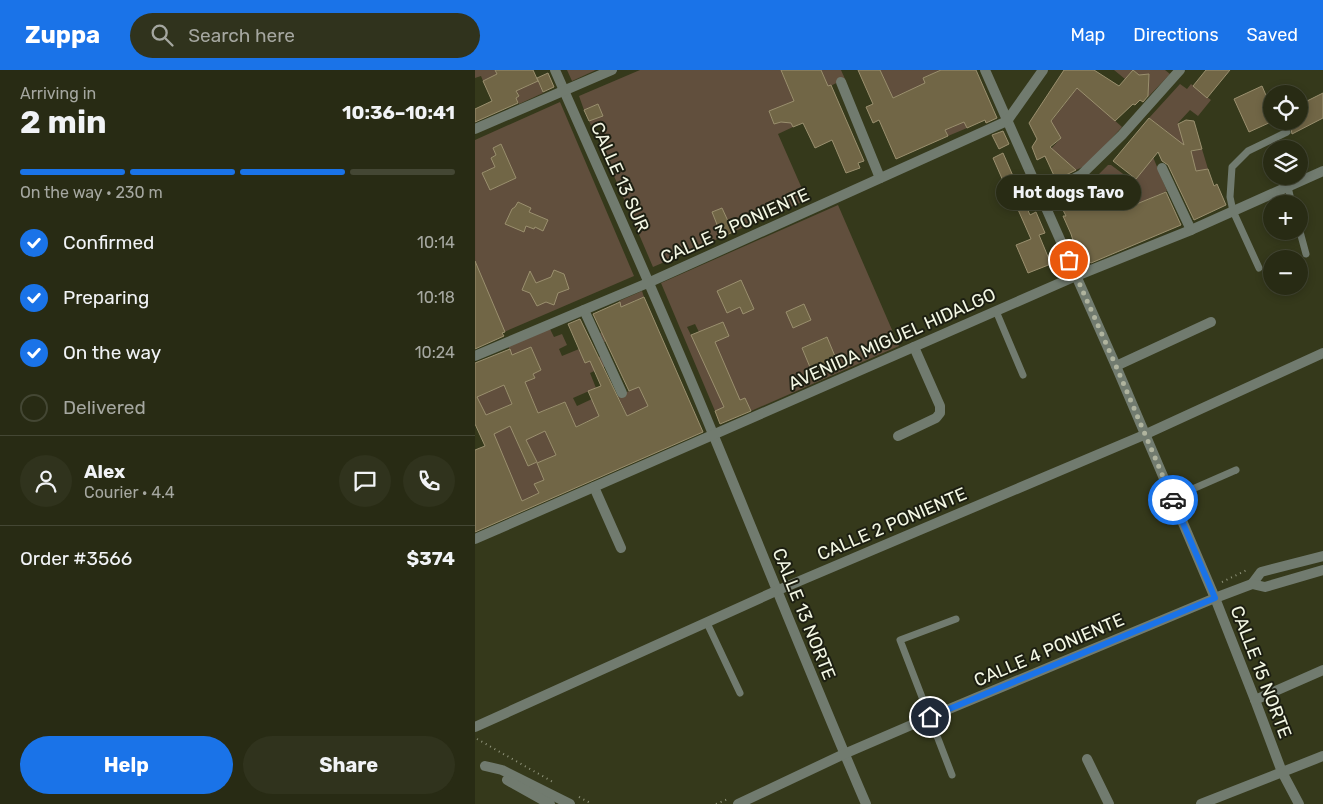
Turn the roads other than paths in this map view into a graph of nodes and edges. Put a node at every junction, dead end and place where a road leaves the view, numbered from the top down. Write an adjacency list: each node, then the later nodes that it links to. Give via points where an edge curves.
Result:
1 (555, 70): 7 (street, CALLE 13 SUR)
2 (612, 70): 7 (street)
3 (985, 70): 8 (street, CALLE 15 NORTE)
4 (1043, 70): 8 (street)
5 (1180, 70): 16 (street, via 1081,175)
6 (841, 82): 13 (street)
7 (564, 90): 9 (street); 21 (street, CALLE 13 SUR)
8 (1007, 121): 13 (street, CALLE 3 PONIENTE); 16 (street, CALLE 15 NORTE)
9 (475, 129)
10 (1287, 132): 17 (lane, via 1248,151 1232,167 1230,197)
11 (1162, 168): 18 (street)
12 (1323, 171): 14 (street, AVENIDA MIGUEL HIDALGO)
13 (881, 178): 21 (street, CALLE 3 PONIENTE)
14 (1287, 187): 15 (lane); 17 (street, AVENIDA MIGUEL HIDALGO)
15 (1289, 195)
16 (1041, 196): 20 (street, CALLE 15 NORTE)
17 (1233, 211): 18 (street, AVENIDA MIGUEL HIDALGO); 19 (lane)
18 (1191, 230): 20 (street, AVENIDA MIGUEL HIDALGO)
19 (1259, 268)
20 (1076, 276): 23 (street, AVENIDA MIGUEL HIDALGO); 28 (street, CALLE 15 NORTE)
21 (650, 282): 22 (street, CALLE 3 PONIENTE); 31 (street, CALLE 13 SUR)
22 (584, 310): 27 (street, CALLE 3 PONIENTE); 30 (street)
23 (996, 311): 25 (street, AVENIDA MIGUEL HIDALGO); 29 (lane)
24 (1211, 322): 28 (street)
25 (913, 347): 31 (street, AVENIDA MIGUEL HIDALGO); 33 (street, via 940,406 940,413)
26 (1323, 353): 32 (street, CALLE 2 PONIENTE)
27 (475, 356)
28 (1116, 366): 32 (street, CALLE 15 NORTE)
29 (1023, 375)
30 (622, 393)
31 (714, 434): 35 (street, AVENIDA MIGUEL HIDALGO); 42 (street, CALLE 13 NORTE)
32 (1144, 435): 36 (street, CALLE 15 NORTE); 42 (street, CALLE 2 PONIENTE)
33 (898, 436)
34 (1236, 470): 36 (lane)
35 (594, 487): 37 (street, AVENIDA MIGUEL HIDALGO); 38 (street)
36 (1172, 498): 43 (street, CALLE 15 NORTE)
37 (475, 539)
38 (621, 548)
39 (1323, 556): 41 (street, via 1261,572)
40 (1323, 570): 41 (street, CALLE 4 PONIENTE, via 1265,587)
41 (1252, 584): 43 (street, CALLE 4 PONIENTE)
42 (776, 591): 45 (street, CALLE 2 PONIENTE); 51 (street, CALLE 13 NORTE)
43 (1215, 598): 48 (street, CALLE 15 NORTE); 49 (street, CALLE 4 PONIENTE)
44 (957, 619): 49 (lane, via 900,640)
45 (707, 623): 47 (lane); 50 (street, CALLE 2 PONIENTE)
46 (1323, 670): 48 (street)
47 (740, 693)
48 (1255, 700): 56 (street, CALLE 15 NORTE)
49 (930, 717): 51 (street, CALLE 4 PONIENTE); 57 (lane)
50 (475, 728)
51 (844, 754): 60 (street, CALLE 4 PONIENTE); 61 (street, CALLE 13 NORTE)
52 (1323, 756): 56 (street)
53 (1087, 759): 62 (street)
54 (475, 760): 55 (street)
55 (485, 766): 58 (street); 59 (street, via 501,770)
56 (1282, 772): 63 (street); 64 (street, CALLE 15 NORTE)
57 (952, 775)
58 (550, 804)
59 (570, 804)
60 (738, 804)
61 (866, 804)
62 (1109, 804)
63 (1201, 804)
64 (1299, 804)

